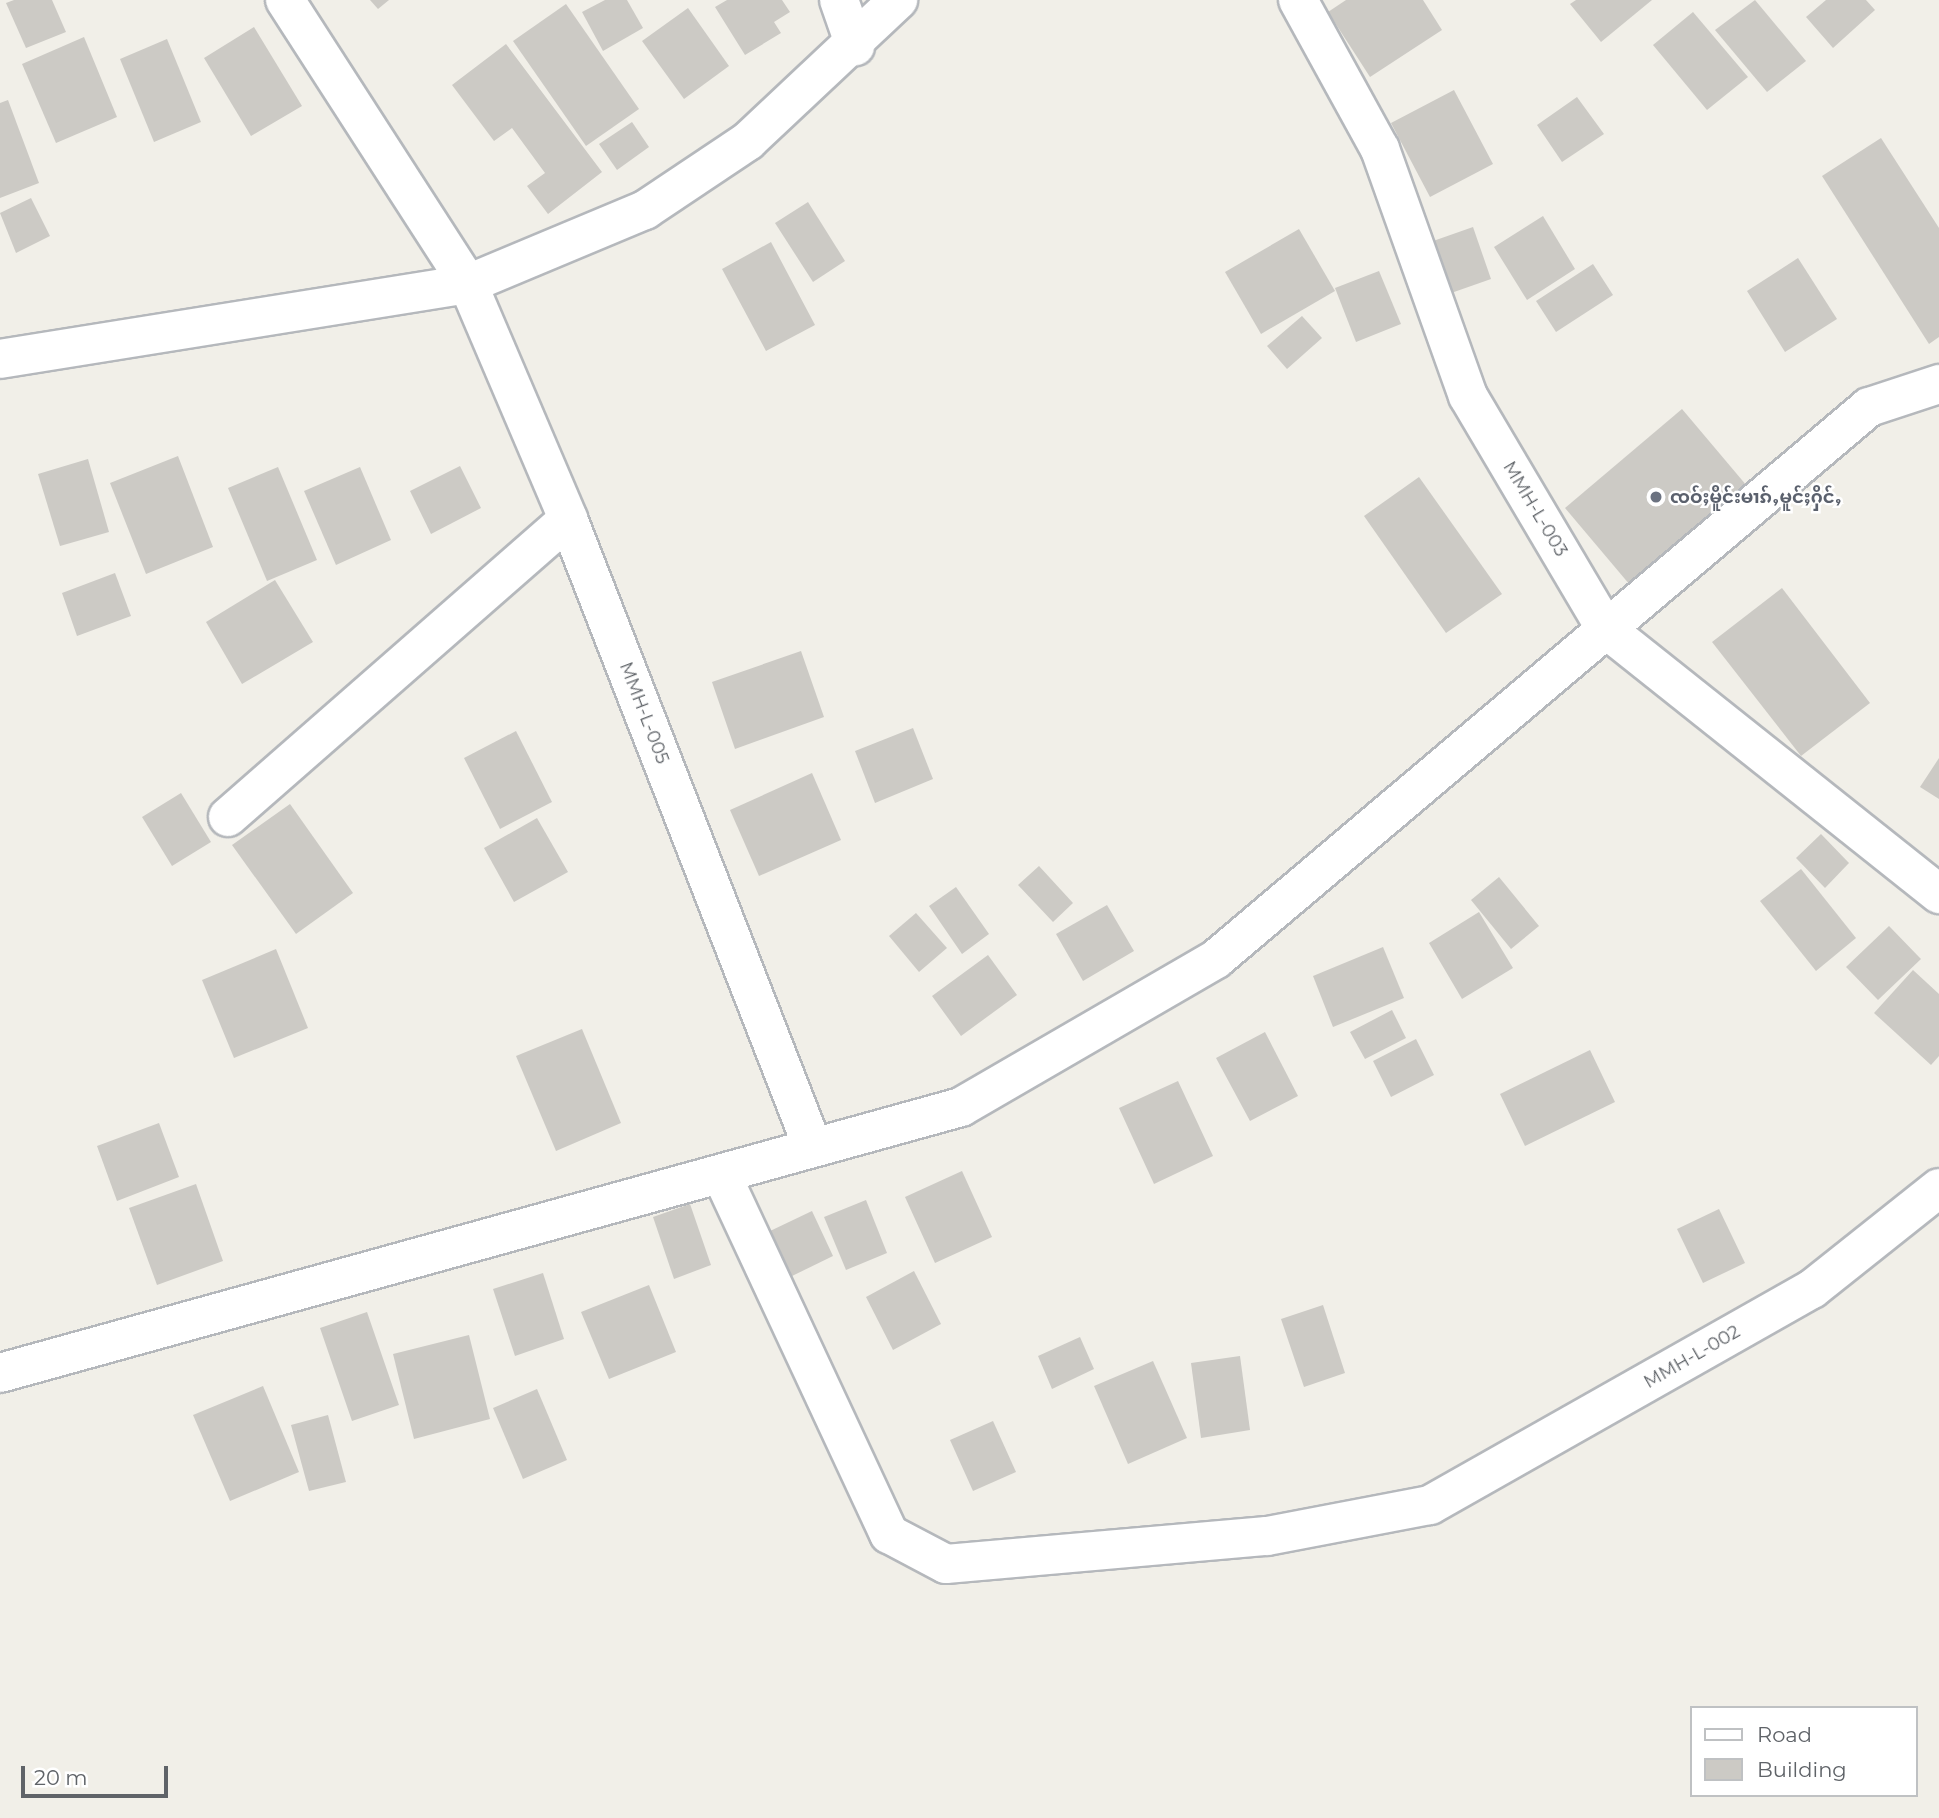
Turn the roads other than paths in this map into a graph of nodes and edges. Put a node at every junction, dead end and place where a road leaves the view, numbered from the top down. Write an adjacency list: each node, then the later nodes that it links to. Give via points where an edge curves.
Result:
1 (285, 0): 6 (street, MMH-L-005)
2 (839, 0): 5 (street)
3 (898, 0): 5 (street)
4 (1298, 0): 10 (street, MMH-L-003, via 1380,149 1468,396)
5 (855, 46): 6 (street, via 748,141 645,210)
6 (468, 284): 7 (street); 9 (street, MMH-L-005)
7 (0, 359)
8 (1939, 384): 10 (street, via 1868,407)
9 (568, 519): 11 (street); 13 (street, MMH-L-005)
10 (1606, 629): 12 (street, MMH-L-003); 13 (street, via 1216,959 961,1107)
11 (228, 817)
12 (1939, 894)
13 (812, 1144): 14 (street)
14 (723, 1178): 15 (street, MMH-L-002, via 888,1535 946,1564 1267,1536 1430,1505 1812,1289); 16 (street)
15 (1939, 1188)
16 (0, 1373)

